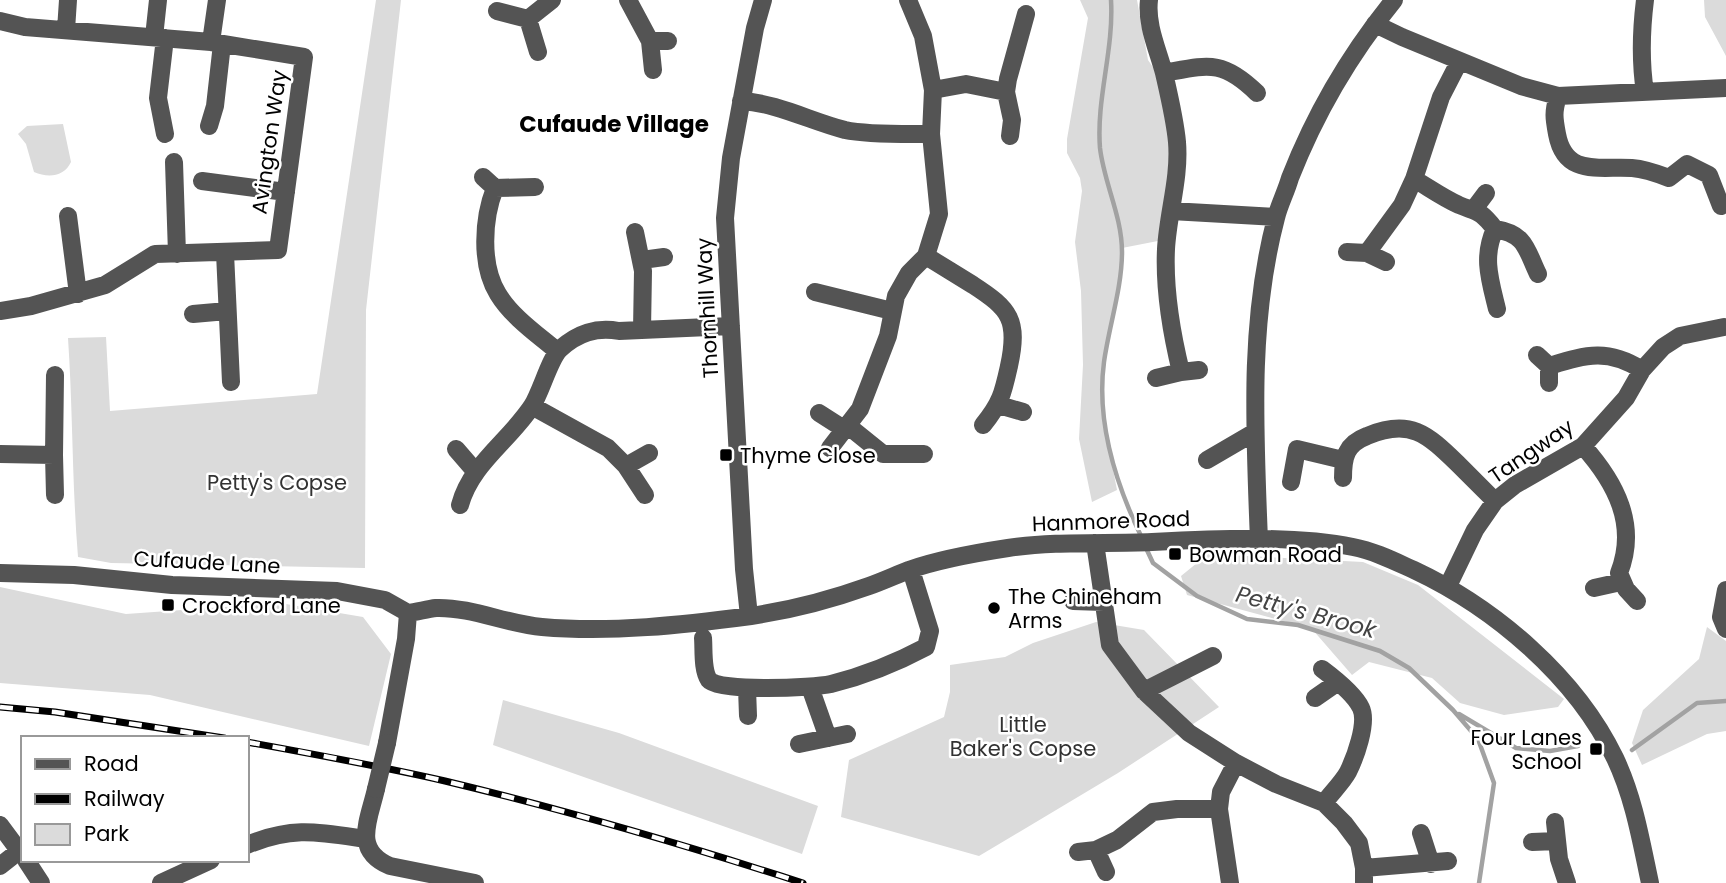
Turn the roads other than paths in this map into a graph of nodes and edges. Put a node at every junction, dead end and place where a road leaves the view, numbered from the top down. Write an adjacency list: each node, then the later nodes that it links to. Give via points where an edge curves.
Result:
1 (68, 0): 16 (street)
2 (158, 0): 17 (street)
3 (217, 0): 18 (street)
4 (552, 0): 13 (street)
5 (628, 0): 21 (street, via 659,41)
6 (764, 0): 29 (street, Thornhill Way)
7 (908, 0): 24 (street, via 923,36)
8 (1149, 0): 22 (street, via 1155,48)
9 (1394, 0): 15 (street)
10 (1645, 0): 26 (street, via 1640,66)
11 (497, 12): 13 (street)
12 (1019, 18): 25 (street)
13 (528, 19): 19 (street)
14 (0, 21): 16 (street, Avington Way)
15 (1375, 23): 20 (street); 44 (street, via 1332,89 1304,144)
16 (66, 30): 17 (street, Avington Way)
17 (160, 38): 18 (street, Avington Way); 31 (street, via 158,98)
18 (216, 43): 30 (street, via 215,106); 38 (street, Avington Way, via 304,57)
19 (537, 52)
20 (1459, 62): 28 (street); 35 (street, via 1441,97)
21 (653, 70)
22 (1164, 73): 27 (street, via 1208,65 1244,80); 42 (street, via 1177,141)
23 (1726, 88): 26 (street)
24 (933, 90): 25 (street, via 965,84); 32 (street)
25 (1006, 92): 33 (street)
26 (1645, 92): 28 (street)
27 (1257, 93)
28 (1558, 96): 40 (street, via 1553,113 1559,145 1567,159 1600,170 1649,170 1665,185 1688,164 1709,175)
29 (741, 100): 32 (street, via 847,130); 63 (street, Thornhill Way, via 725,218)
30 (209, 126)
31 (165, 134)
32 (931, 134): 51 (street, via 939,214)
33 (1010, 135)
34 (174, 162): 50 (street)
35 (1414, 179): 41 (street); 49 (street, via 1402,205)
36 (202, 181): 38 (street)
37 (535, 187): 66 (street, via 489,182 489,273 498,294 520,320)
38 (286, 192): 48 (street, Avington Way, via 278,250)
39 (1486, 193): 41 (street)
40 (1721, 206)
41 (1474, 209): 45 (street)
42 (1171, 211): 44 (street); 70 (street, via 1166,250 1169,322 1190,371)
43 (68, 216): 57 (street)
44 (1276, 217): 78 (street, via 1259,312)
45 (1495, 229): 55 (street, via 1518,237); 58 (street, via 1486,261)
46 (635, 232): 53 (street)
47 (1347, 252): 49 (street)
48 (225, 253): 50 (street, Avington Way); 60 (street)
49 (1367, 253): 54 (street)
50 (177, 254): 57 (street, Avington Way, via 155,254 105,285)
51 (926, 256): 61 (street, via 909,273); 72 (street, via 1005,308 1012,350)
52 (664, 257): 53 (street)
53 (642, 260): 65 (street)
54 (1386, 262)
55 (1538, 275)
56 (815, 292): 61 (street)
57 (78, 294): 59 (street, Avington Way)
58 (1497, 309)
59 (0, 311)
60 (227, 311): 62 (street); 71 (street)
61 (892, 312): 77 (street, via 872,382 860,409)
62 (193, 314)
63 (731, 326): 65 (street); 106 (street, Thornhill Way)
64 (1724, 327): 68 (street, Tangway, via 1680,336)
65 (642, 330): 66 (street, via 601,328 578,335)
66 (557, 351): 73 (street)
67 (1545, 368): 68 (street, via 1600,354)
68 (1642, 370): 79 (street, Tangway, via 1626,398)
69 (55, 375): 85 (street)
70 (1156, 378)
71 (231, 382)
72 (999, 405): 74 (street); 76 (street)
73 (532, 407): 87 (street, via 608,448); 88 (street)
74 (1023, 412)
75 (819, 413): 77 (street)
76 (984, 425)
77 (845, 427): 80 (street); 84 (street, via 883,454)
78 (1255, 432): 86 (street); 94 (street)
79 (1583, 446): 92 (street, Tangway); 98 (street, via 1612,484 1627,531)
80 (830, 448)
81 (456, 449): 88 (street)
82 (649, 453): 87 (street)
83 (0, 454): 85 (street)
84 (924, 454)
85 (54, 455): 90 (street)
86 (1207, 460)
87 (626, 466): 91 (street)
88 (475, 471): 93 (street)
89 (1291, 482): 92 (street, via 1297,449 1314,452 1343,469 1346,452 1355,441 1395,429 1414,429 1436,442)
90 (55, 488)
91 (644, 500)
92 (1495, 501): 99 (street, Tangway)
93 (460, 505)
94 (1259, 541): 95 (street, Hanmore Road); 99 (street, Hanmore Road, via 1353,547)
95 (1095, 543): 96 (street, Hanmore Road, via 1009,548); 104 (street)
96 (911, 569): 106 (street, Hanmore Road, via 812,604); 112 (street, via 930,631 926,647 900,661)
97 (0, 573): 105 (street, Cufaude Lane, via 337,591 385,600)
98 (1621, 582): 100 (street); 103 (street)
99 (1448, 586): 142 (street, Hanmore Road, via 1489,613 1541,659 1587,710 1617,761 1633,805)
100 (1594, 588)
101 (1726, 590): 107 (street, via 1721,617)
102 (1073, 601): 104 (street)
103 (1637, 601)
104 (1104, 602): 114 (street, via 1110,645)
105 (408, 613): 106 (street, Hanmore Road, via 435,608 464,610 540,627 604,629); 126 (street, bridge)
106 (749, 616)
107 (1726, 629)
108 (704, 638): 113 (street, via 708,679 722,687)
109 (1213, 656): 114 (street)
110 (1322, 669): 111 (street)
111 (1338, 682): 115 (street); 121 (street, via 1361,707 1364,718 1347,774)
112 (810, 687): 113 (street); 118 (street)
113 (747, 688): 116 (street)
114 (1144, 691): 120 (street, via 1189,733)
115 (1315, 698)
116 (748, 716)
117 (847, 734): 118 (street)
118 (828, 738): 119 (street)
119 (799, 744)
120 (1236, 763): 121 (street); 122 (street, via 1221,792)
121 (1324, 803): 136 (street, via 1359,843)
122 (1219, 809): 135 (street, via 1153,812 1117,840 1087,851); 140 (street)
123 (1555, 822): 127 (street)
124 (0, 825): 130 (street)
125 (1421, 833): 136 (street, via 1439,862)
126 (366, 839): 129 (street, via 297,831); 139 (street, via 370,853 390,866)
127 (1557, 841): 128 (street); 141 (street)
128 (1532, 842)
129 (248, 845)
130 (21, 853)
131 (21, 857): 134 (street)
132 (27, 862): 137 (street)
133 (208, 862): 138 (street)
134 (0, 866)
135 (1106, 872)
136 (1364, 876)
137 (41, 883)
138 (162, 883)
139 (475, 883)
140 (1230, 883)
141 (1567, 883)
142 (1650, 883)

